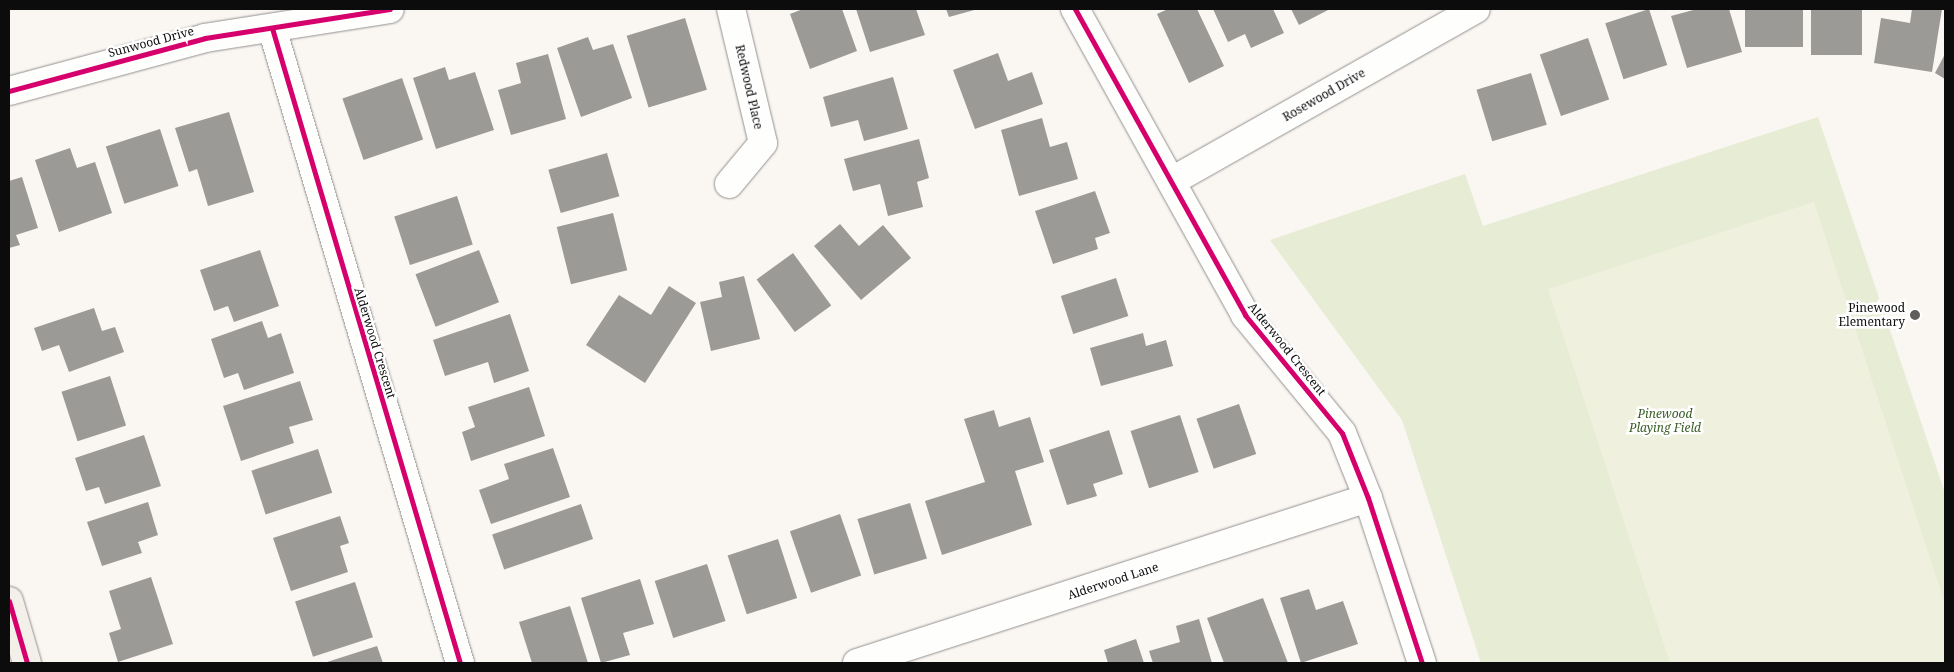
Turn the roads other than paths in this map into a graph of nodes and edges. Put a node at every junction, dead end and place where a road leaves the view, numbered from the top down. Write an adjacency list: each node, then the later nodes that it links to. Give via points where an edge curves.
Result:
1 (390, 9): 5 (street, Sunwood Drive)
2 (731, 9): 8 (street, Redwood Place, via 762,143)
3 (1074, 9): 7 (street, Alderwood Crescent)
4 (1476, 9): 7 (street, Rosewood Drive)
5 (272, 28): 6 (street, Sunwood Drive, via 205,38); 12 (street, Alderwood Crescent)
6 (9, 91)
7 (1172, 181): 9 (street, Alderwood Crescent, via 1245,315 1342,433)
8 (729, 184)
9 (1368, 498): 13 (street, Alderwood Lane); 14 (street, Alderwood Crescent)
10 (9, 601): 11 (main road)
11 (28, 663)
12 (460, 663)
13 (857, 663)
14 (1422, 663)

